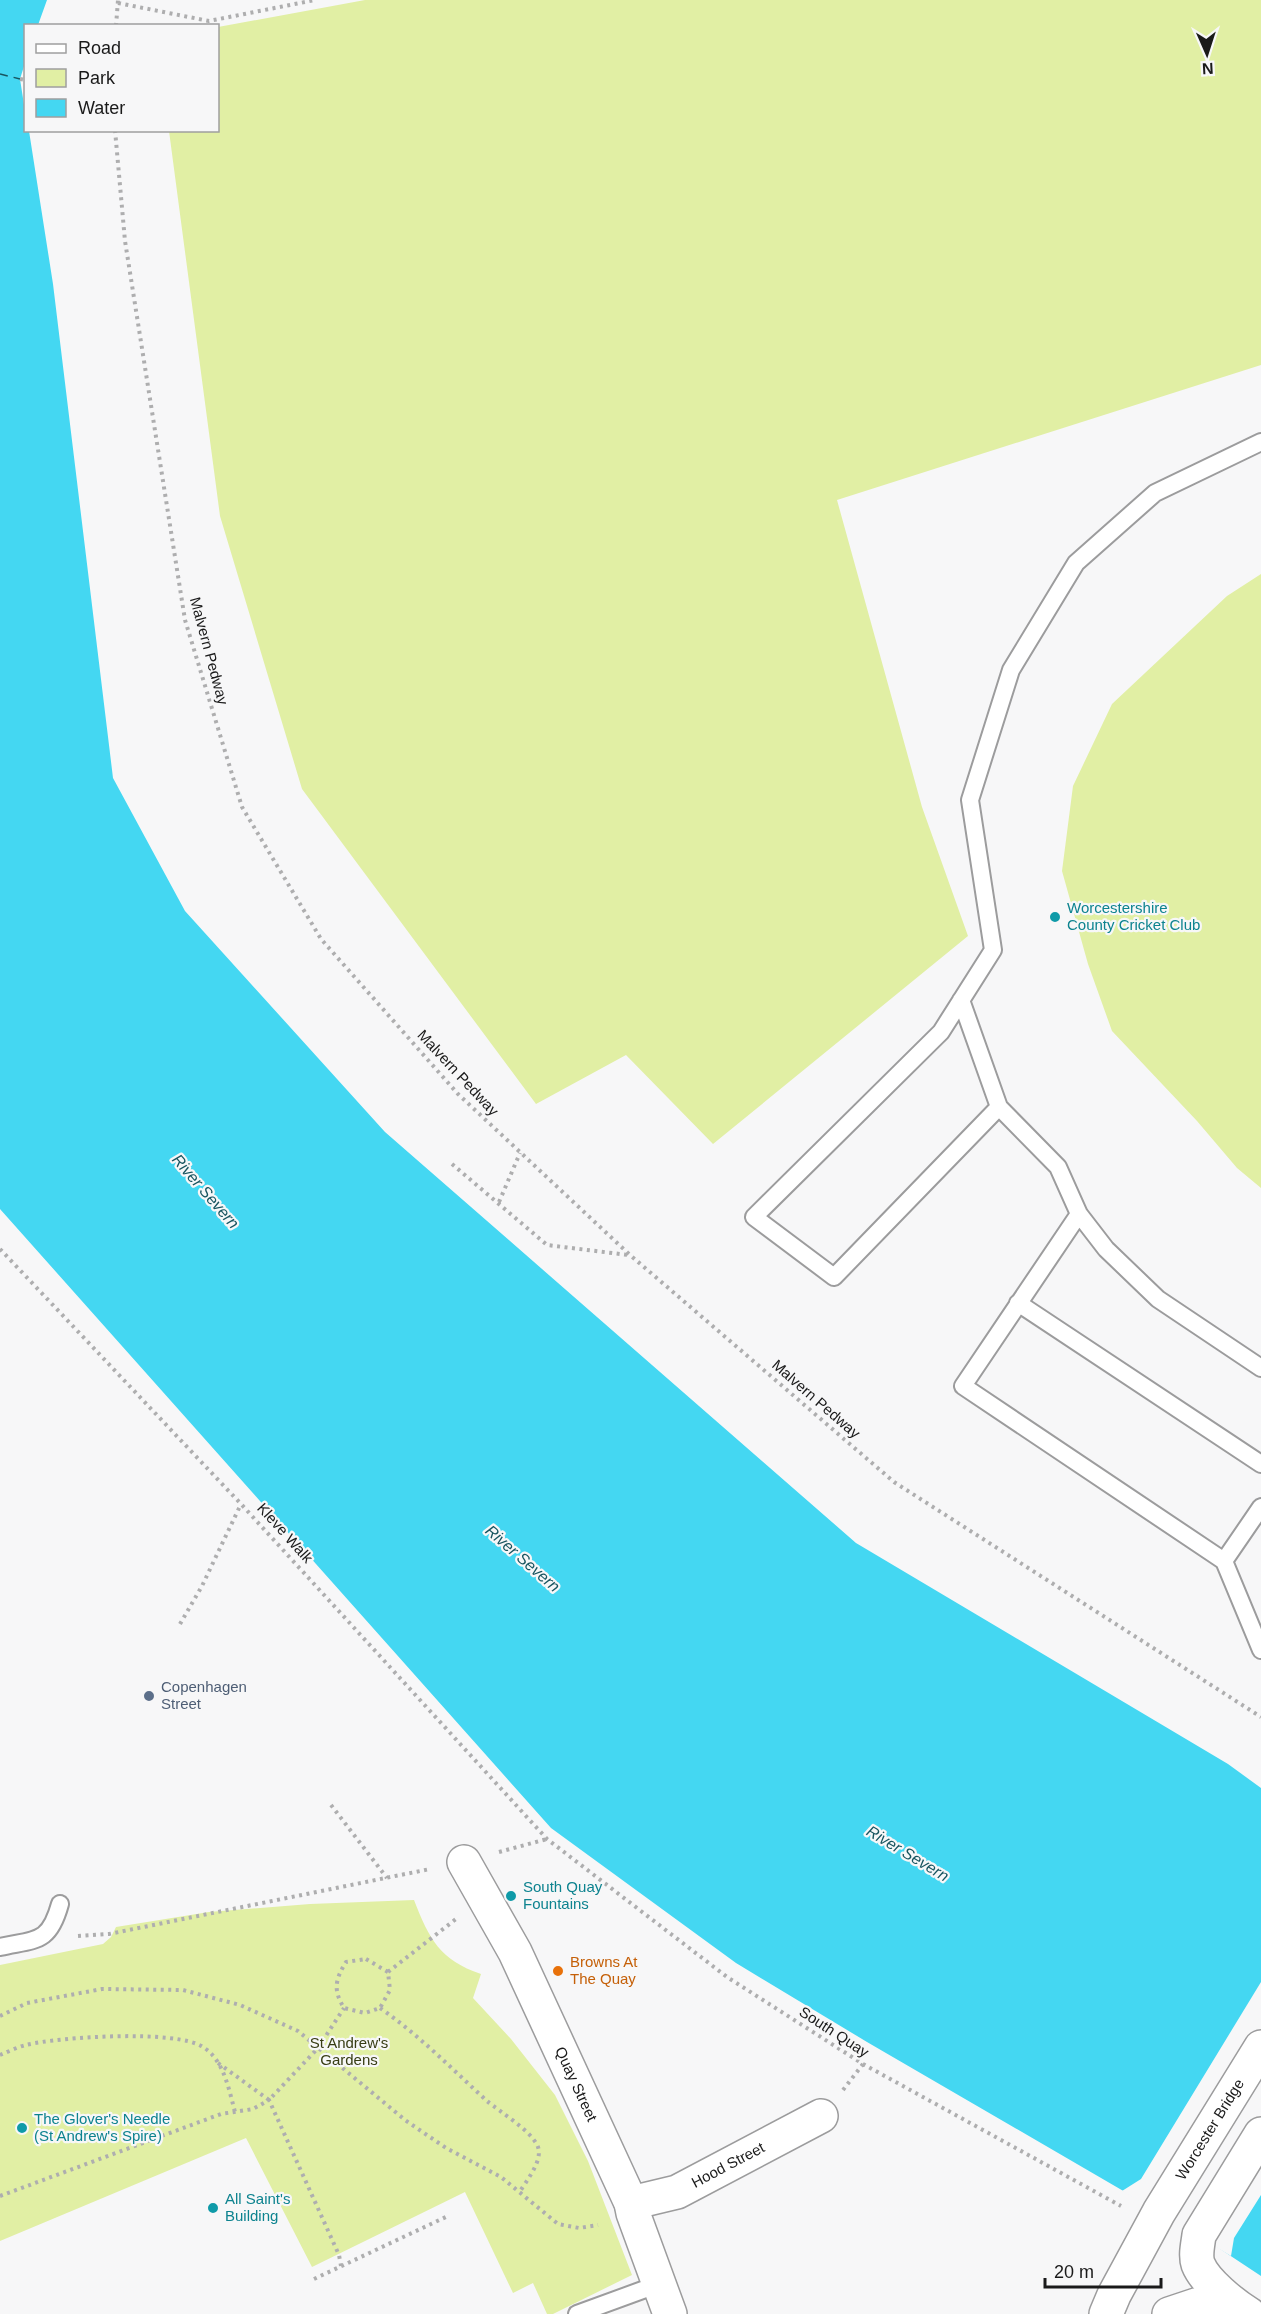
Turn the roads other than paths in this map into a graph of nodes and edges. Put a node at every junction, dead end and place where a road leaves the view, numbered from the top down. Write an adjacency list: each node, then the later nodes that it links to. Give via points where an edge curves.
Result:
1 (1261, 442): 2 (lane, via 1155,493 1076,563 1011,670 970,800 993,950)
2 (961, 1000): 3 (lane); 3 (lane, via 941,1032 754,1217 834,1277)
3 (999, 1107): 4 (lane, via 1058,1167)
4 (1079, 1214): 5 (lane); 6 (lane, via 1106,1249 1158,1299)
5 (1018, 1303): 7 (lane); 9 (lane, via 963,1386)
6 (1261, 1368)
7 (1261, 1464)
8 (1261, 1507): 9 (lane)
9 (1224, 1561): 10 (lane)
10 (1261, 1650)
11 (464, 1862): 17 (street, Quay Street, via 515,1952)
12 (60, 1904): 13 (lane, via 55,1923 42,1938)
13 (0, 1947)
14 (1261, 2047): 23 (street, Worcester Bridge, via 1156,2219)
15 (821, 2116): 17 (street, Hood Street, via 677,2192)
16 (1261, 2134): 20 (street, via 1198,2243 1197,2263 1202,2271)
17 (632, 2208): 18 (street, Quay Street)
18 (659, 2284): 19 (lane); 22 (street, Quay Street)
19 (612, 2308): 21 (lane)
20 (1239, 2308): 24 (street, via 1196,2305)
21 (577, 2314)
22 (670, 2314)
23 (1106, 2314)
24 (1169, 2314)

